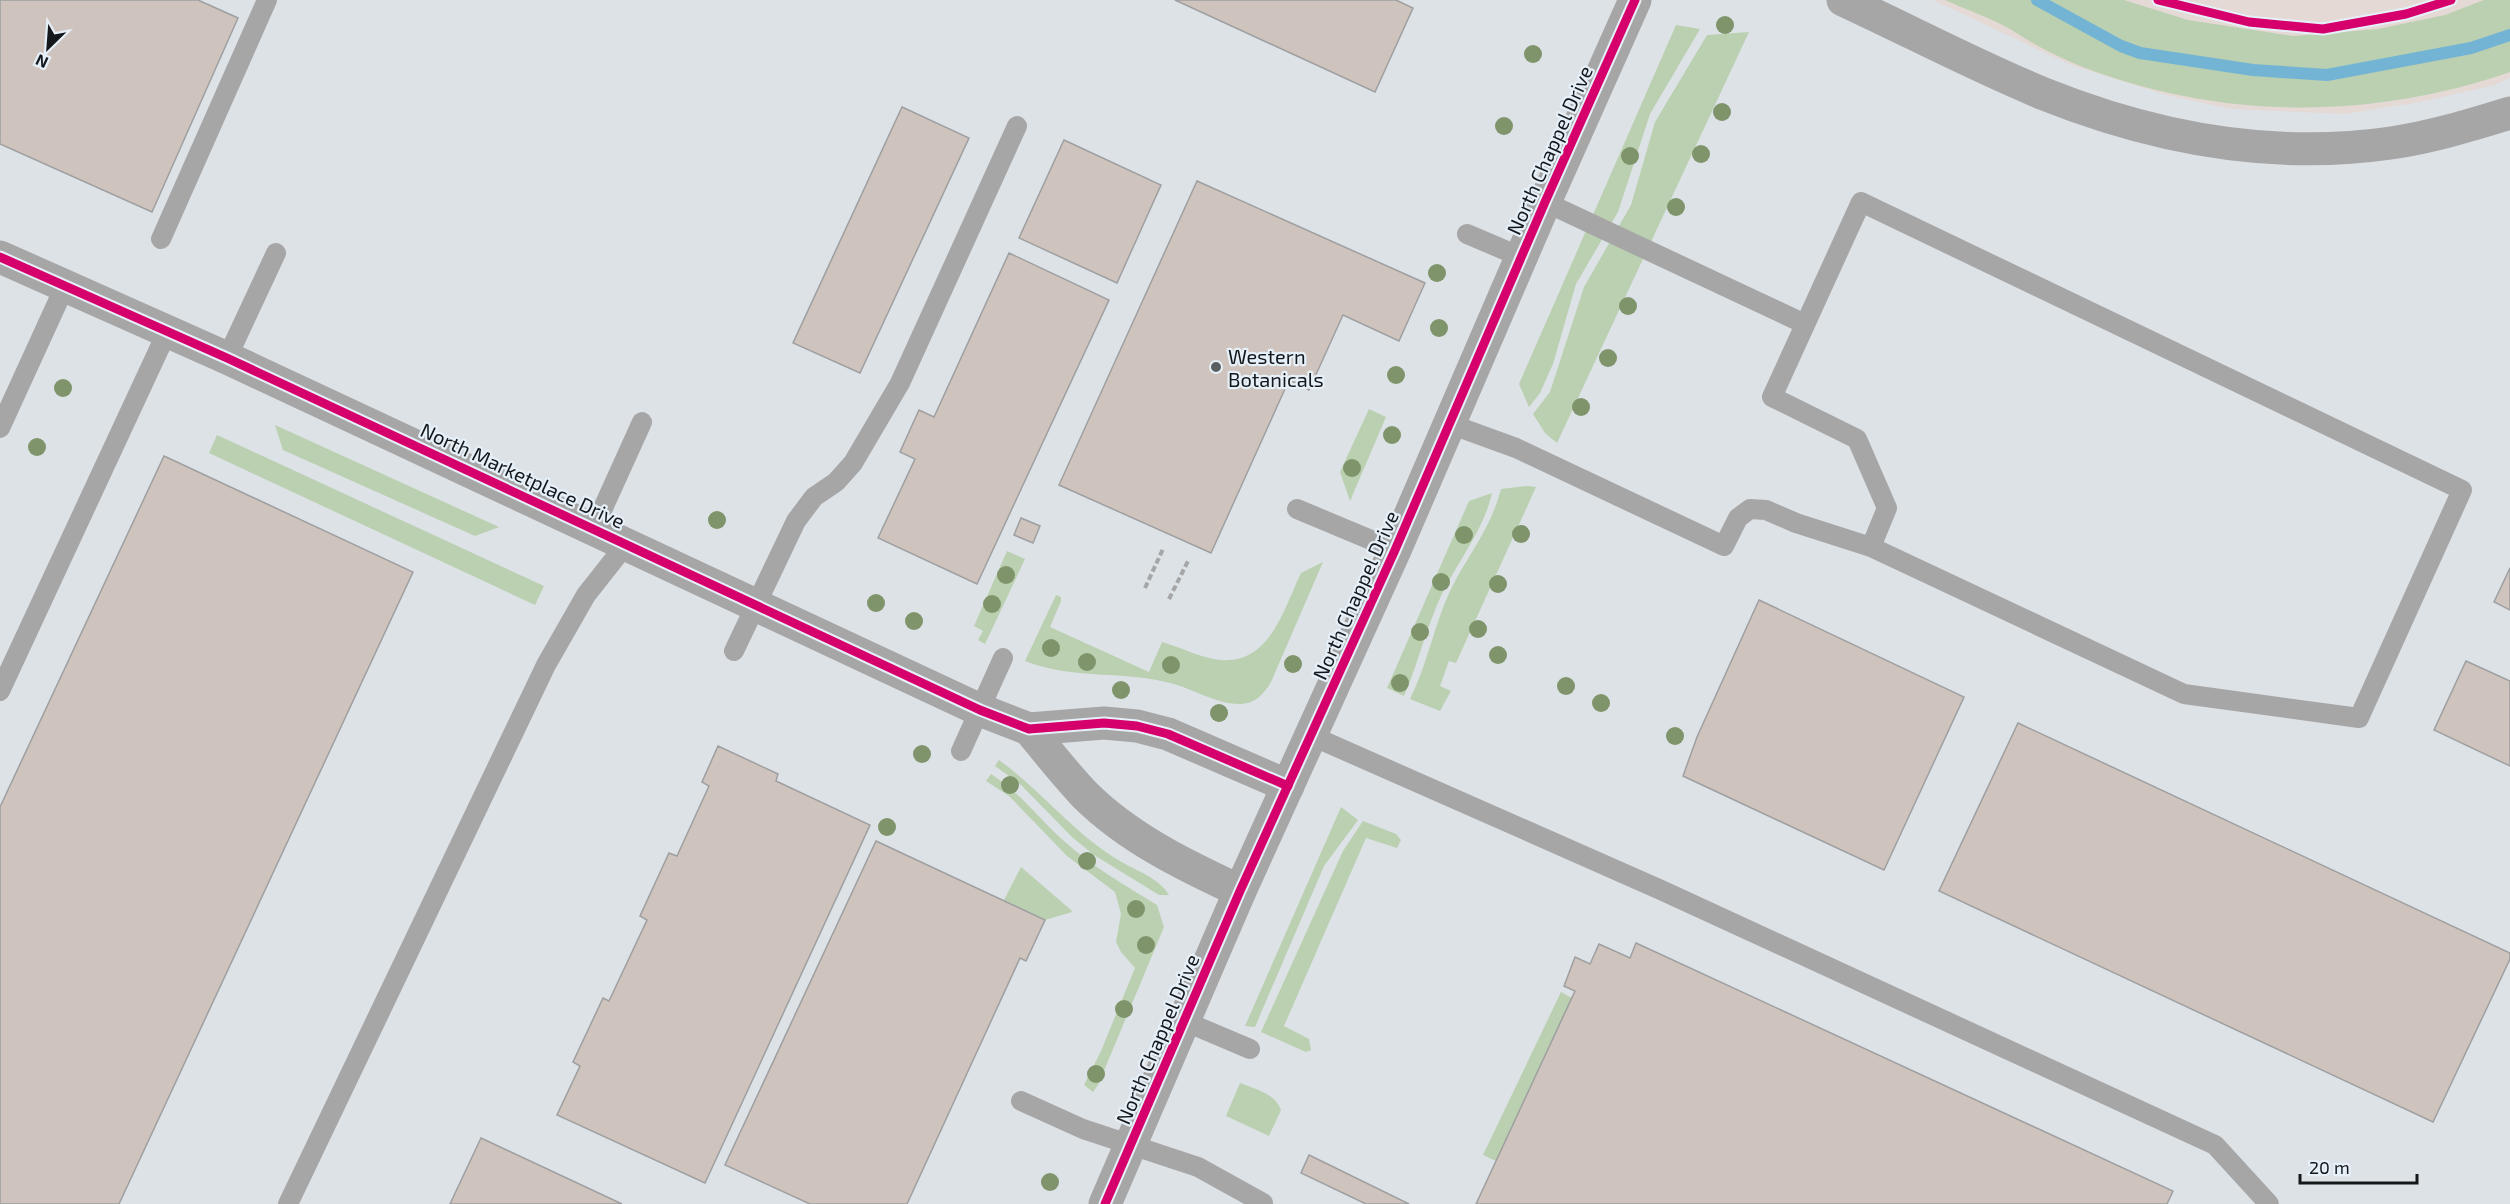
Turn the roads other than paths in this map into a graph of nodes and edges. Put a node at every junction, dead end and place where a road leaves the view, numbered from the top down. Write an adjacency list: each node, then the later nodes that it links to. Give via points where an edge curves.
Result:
1 (267, 0): 8 (lane)
2 (1635, 0): 6 (street, North Chappel Drive)
3 (1843, 0): 4 (street, via 2044,94 2160,132 2235,146 2391,143 2463,128)
4 (2510, 112)
5 (1017, 126): 24 (lane, via 900,383 853,463 836,482 814,497 796,522)
6 (1545, 202): 10 (street, North Chappel Drive); 13 (lane)
7 (1467, 234): 10 (lane)
8 (161, 239)
9 (276, 253): 15 (lane)
10 (1521, 256): 17 (street, North Chappel Drive)
11 (0, 257): 12 (street, North Marketplace Drive)
12 (65, 286): 14 (street, North Marketplace Drive); 18 (lane)
13 (1805, 324): 22 (lane, via 1772,397 1857,439 1887,508); 22 (lane, via 1861,202 2462,490 2359,718 2184,694)
14 (167, 332): 15 (street, North Marketplace Drive); 27 (lane)
15 (227, 358): 20 (street, North Marketplace Drive)
16 (642, 422): 20 (lane)
17 (1450, 424): 22 (lane, via 1516,448 1724,546 1737,518 1750,509 1766,510 1796,524); 23 (street, North Chappel Drive)
18 (0, 428)
19 (1297, 509): 23 (lane)
20 (594, 528): 21 (street, North Marketplace Drive)
21 (627, 543): 24 (street, North Marketplace Drive); 39 (lane, via 586,595 546,665)
22 (1871, 547)
23 (1395, 550): 30 (street, North Chappel Drive)
24 (754, 606): 25 (lane); 28 (street, North Marketplace Drive)
25 (734, 651)
26 (1003, 658): 28 (lane)
27 (0, 691)
28 (980, 710): 29 (street, North Marketplace Drive); 31 (lane)
29 (1029, 729): 32 (street, via 1104,723 1137,726 1168,734); 33 (street, via 1086,796 1123,825 1178,862)
30 (1312, 736): 32 (street, North Chappel Drive); 41 (lane, via 1661,890 2215,1145)
31 (961, 751)
32 (1288, 786): 33 (street, North Chappel Drive)
33 (1240, 891): 34 (street, North Chappel Drive)
34 (1184, 1021): 35 (lane); 37 (street, North Chappel Drive)
35 (1250, 1048)
36 (1021, 1101): 37 (lane, via 1083,1129)
37 (1132, 1144): 38 (lane, via 1198,1167); 40 (street, North Chappel Drive)
38 (1263, 1203)
39 (288, 1204)
40 (1105, 1204)
41 (2269, 1204)

